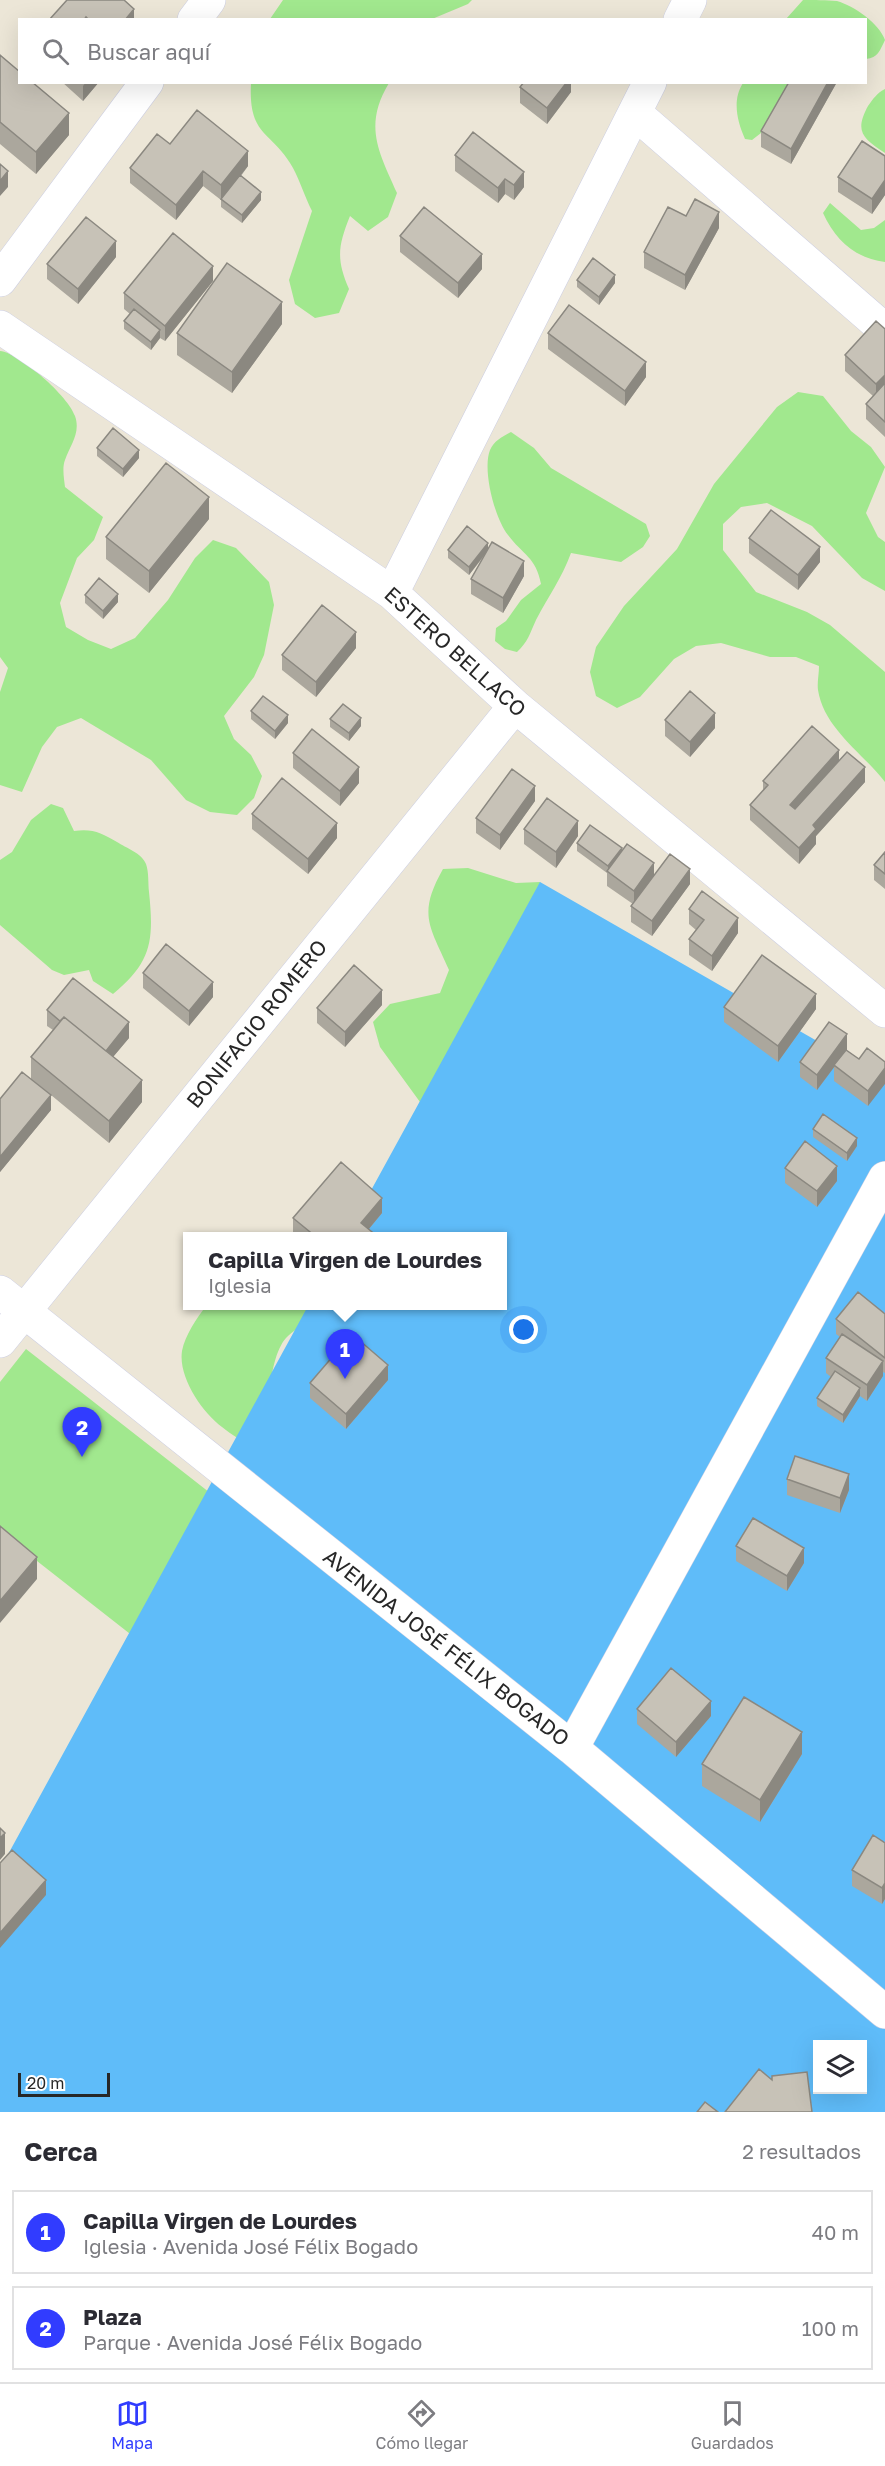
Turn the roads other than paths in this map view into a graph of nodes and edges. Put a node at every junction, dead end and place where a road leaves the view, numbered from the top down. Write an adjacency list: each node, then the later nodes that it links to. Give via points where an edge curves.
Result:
1 (209, 0): 3 (street)
2 (690, 0): 4 (street)
3 (196, 18)
4 (681, 18)
5 (146, 84): 8 (street)
6 (649, 84): 7 (street)
7 (635, 113): 10 (street); 11 (street)
8 (0, 280)
9 (0, 327): 11 (street, ESTERO BELLACO)
10 (885, 330)
11 (392, 593): 12 (street, ESTERO BELLACO)
12 (514, 706): 13 (street, ESTERO BELLACO); 15 (street, BONIFACIO ROMERO)
13 (885, 1011)
14 (885, 1178): 17 (street)
15 (12, 1303): 16 (street, BONIFACIO ROMERO); 17 (street, AVENIDA JOSÉ FÉLIX BOGADO)
16 (0, 1341)
17 (572, 1748): 18 (street, AVENIDA JOSÉ FÉLIX BOGADO)
18 (885, 2012)

